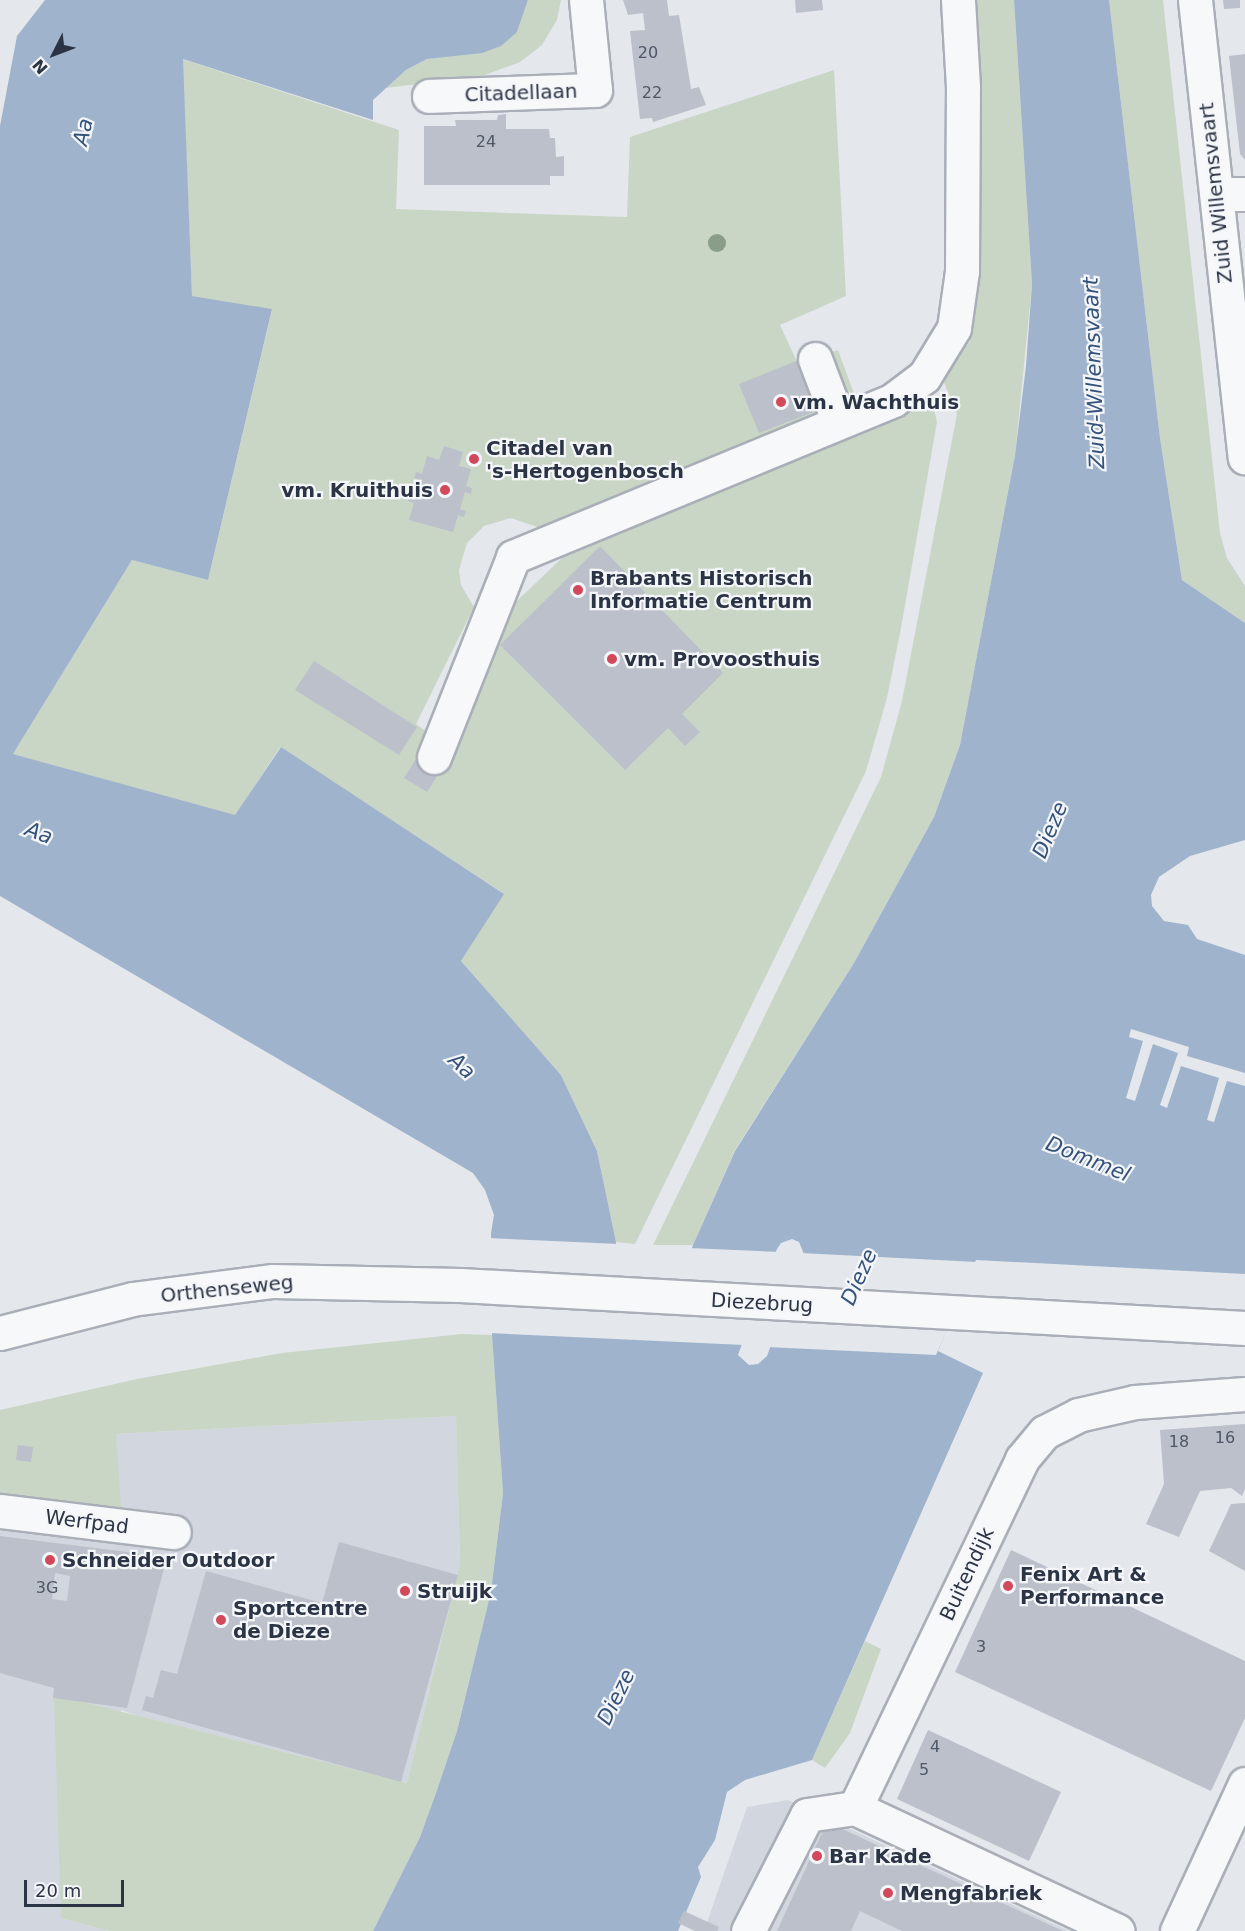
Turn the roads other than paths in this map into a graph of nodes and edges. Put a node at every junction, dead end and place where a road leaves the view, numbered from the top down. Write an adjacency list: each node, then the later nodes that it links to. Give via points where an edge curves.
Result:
1 (586, 0): 4 (street, Citadellaan, via 595,90)
2 (958, 0): 7 (street, via 963,87 962,271 954,328 924,377 892,400)
3 (1195, 0): 5 (street, Zuid Willemsvaart)
4 (429, 96)
5 (1231, 194): 8 (street, Zuid Willemsvaart)
6 (815, 359): 7 (street)
7 (838, 420): 9 (street, via 513,557)
8 (1245, 457)
9 (434, 757)
10 (460, 1285): 11 (street, Diezebrug); 12 (street, Orthenseweg, via 273,1281 132,1299)
11 (1245, 1328)
12 (0, 1333)
13 (1245, 1394): 17 (street, Buitendijk, via 1135,1402 1078,1416 1045,1432 1022,1459)
14 (0, 1511): 15 (street, Werfpad)
15 (174, 1532)
16 (1245, 1784): 20 (street)
17 (855, 1808): 18 (street, via 807,1815); 19 (street)
18 (748, 1931)
19 (1118, 1931)
20 (1177, 1931)

